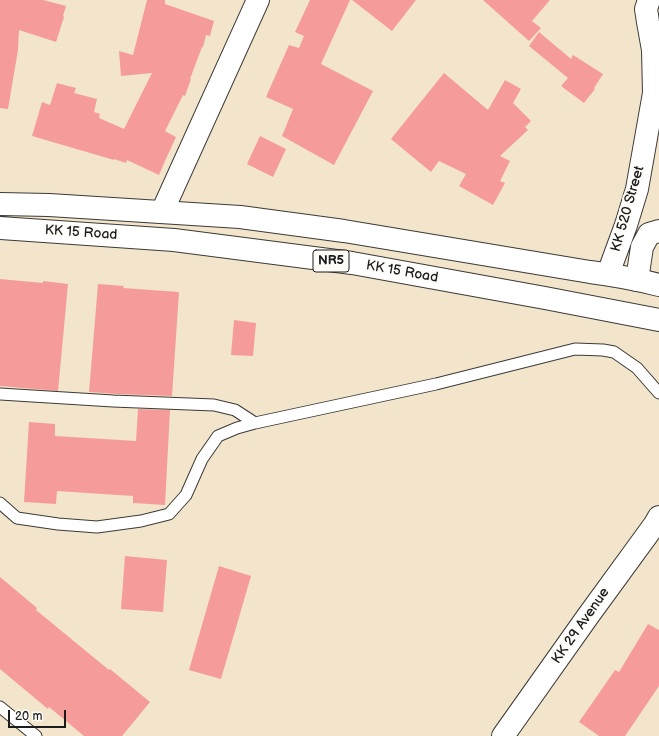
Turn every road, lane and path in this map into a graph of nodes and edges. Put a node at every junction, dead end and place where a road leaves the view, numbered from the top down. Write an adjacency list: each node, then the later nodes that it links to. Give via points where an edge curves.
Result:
1 (258, 0): 5 (main road)
2 (649, 0): 3 (main road, KK 520 Street, via 646,9)
3 (656, 50): 8 (main road, KK 520 Street, via 654,93 637,189)
4 (0, 204): 5 (main road, KK 15 Road / NR5)
5 (162, 212): 8 (main road, KK 15 Road / NR5, via 240,217 344,231)
6 (0, 228): 11 (main road, KK 15 Road / NR5, via 174,240 344,262)
7 (659, 231): 9 (main road, via 650,234 642,246)
8 (608, 274): 9 (main road, KK 15 Road / NR5)
9 (637, 280): 10 (main road, KK 15 Road / NR5)
10 (659, 286)
11 (659, 320)
12 (659, 393): 14 (lane, via 637,368 614,352 575,349 436,384)
13 (0, 394): 14 (lane, via 113,402 214,405 235,410)
14 (255, 423): 15 (lane, via 218,436 202,459 186,495 169,514 97,527 17,518)
15 (0, 503)
16 (659, 516): 19 (main road, KK 29 Avenue)
17 (0, 707): 18 (lane)
18 (36, 736)
19 (503, 736)

